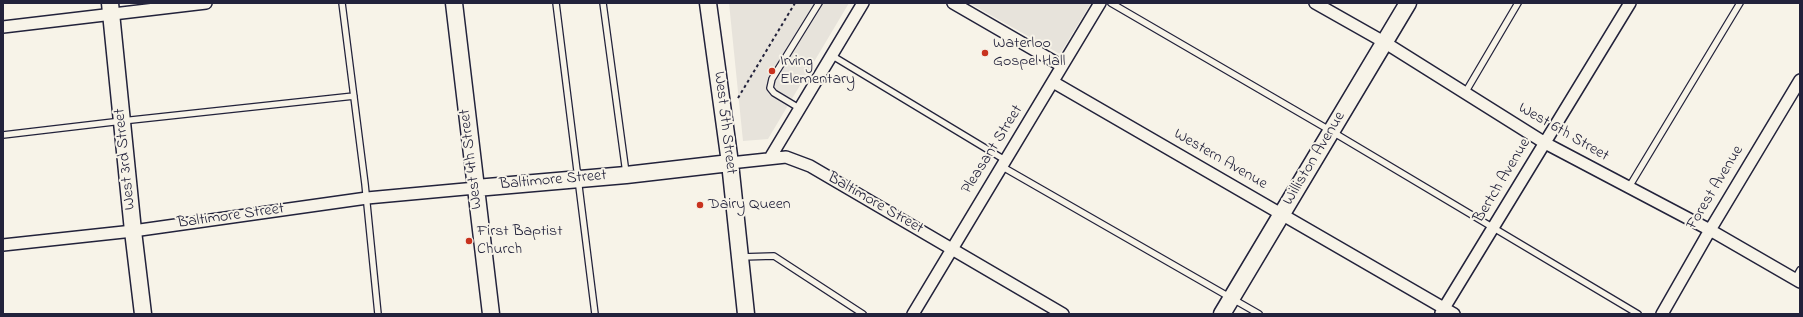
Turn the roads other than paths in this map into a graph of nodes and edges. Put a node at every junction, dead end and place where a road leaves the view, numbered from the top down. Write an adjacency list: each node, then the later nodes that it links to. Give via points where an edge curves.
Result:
1 (206, 3): 17 (street)
2 (342, 3): 25 (lane)
3 (454, 3): 37 (main road, West 4th Street)
4 (556, 3): 35 (lane)
5 (603, 3): 34 (lane)
6 (708, 3): 32 (main road, West 5th Street)
7 (819, 3): 26 (lane, via 772,79 770,88)
8 (862, 3): 20 (street)
9 (953, 3): 21 (street)
10 (1100, 3): 21 (street, Pleasant Street)
11 (1111, 3): 28 (lane)
12 (1315, 3): 19 (street, West 6th Street)
13 (1408, 3): 19 (main road, Williston Avenue)
14 (1518, 3): 24 (lane)
15 (1630, 3): 30 (street, Bertch Avenue)
16 (1740, 3): 36 (lane)
17 (111, 9): 18 (street); 27 (main road, West 3rd Street)
18 (3, 27)
19 (1384, 42): 24 (street, West 6th Street); 28 (main road, Williston Avenue)
20 (831, 55): 26 (street); 33 (lane)
21 (1062, 66): 23 (street, Pleasant Street)
22 (1800, 80): 41 (street, Forest Avenue)
23 (1054, 82): 33 (street, Pleasant Street); 39 (street, Western Avenue)
24 (1465, 93): 30 (street, West 6th Street)
25 (354, 96): 27 (lane); 38 (lane)
26 (799, 108): 31 (street)
27 (122, 120): 29 (lane); 42 (main road, West 3rd Street)
28 (1331, 131): 39 (main road, Williston Avenue); 40 (lane)
29 (3, 135)
30 (1545, 143): 36 (street, West 6th Street); 40 (street, Bertch Avenue)
31 (770, 158): 32 (street, Baltimore Street); 44 (street, Baltimore Street, via 786,157 810,166)
32 (730, 163): 34 (main road, Baltimore Street); 45 (main road, West 5th Street)
33 (1003, 163): 44 (street, Pleasant Street); 47 (lane)
34 (626, 175): 35 (main road, Baltimore Street)
35 (578, 179): 37 (main road, Baltimore Street); 53 (lane)
36 (1629, 187): 41 (street, West 6th Street)
37 (476, 188): 38 (street, Baltimore Street); 52 (main road, West 4th Street)
38 (367, 198): 42 (street, Baltimore Street); 51 (lane)
39 (1282, 214): 47 (main road, Williston Avenue); 48 (street, Western Avenue)
40 (1493, 228): 48 (street, Bertch Avenue); 60 (lane)
41 (1710, 230): 46 (street, West 6th Street); 61 (street, Forest Avenue)
42 (133, 231): 43 (street, Baltimore Street); 49 (main road, West 3rd Street)
43 (3, 245)
44 (951, 248): 56 (street, Pleasant Street); 57 (street, Baltimore Street)
45 (740, 257): 54 (main road, West 5th Street); 55 (lane, via 774,256)
46 (1798, 277)
47 (1232, 298): 58 (main road, Williston Avenue); 59 (lane)
48 (1446, 312)
49 (143, 314)
50 (370, 314): 51 (lane)
51 (378, 314)
52 (491, 314)
53 (595, 314)
54 (746, 314)
55 (863, 314)
56 (913, 314)
57 (1063, 314)
58 (1222, 314)
59 (1259, 314)
60 (1638, 314)
61 (1662, 314)

